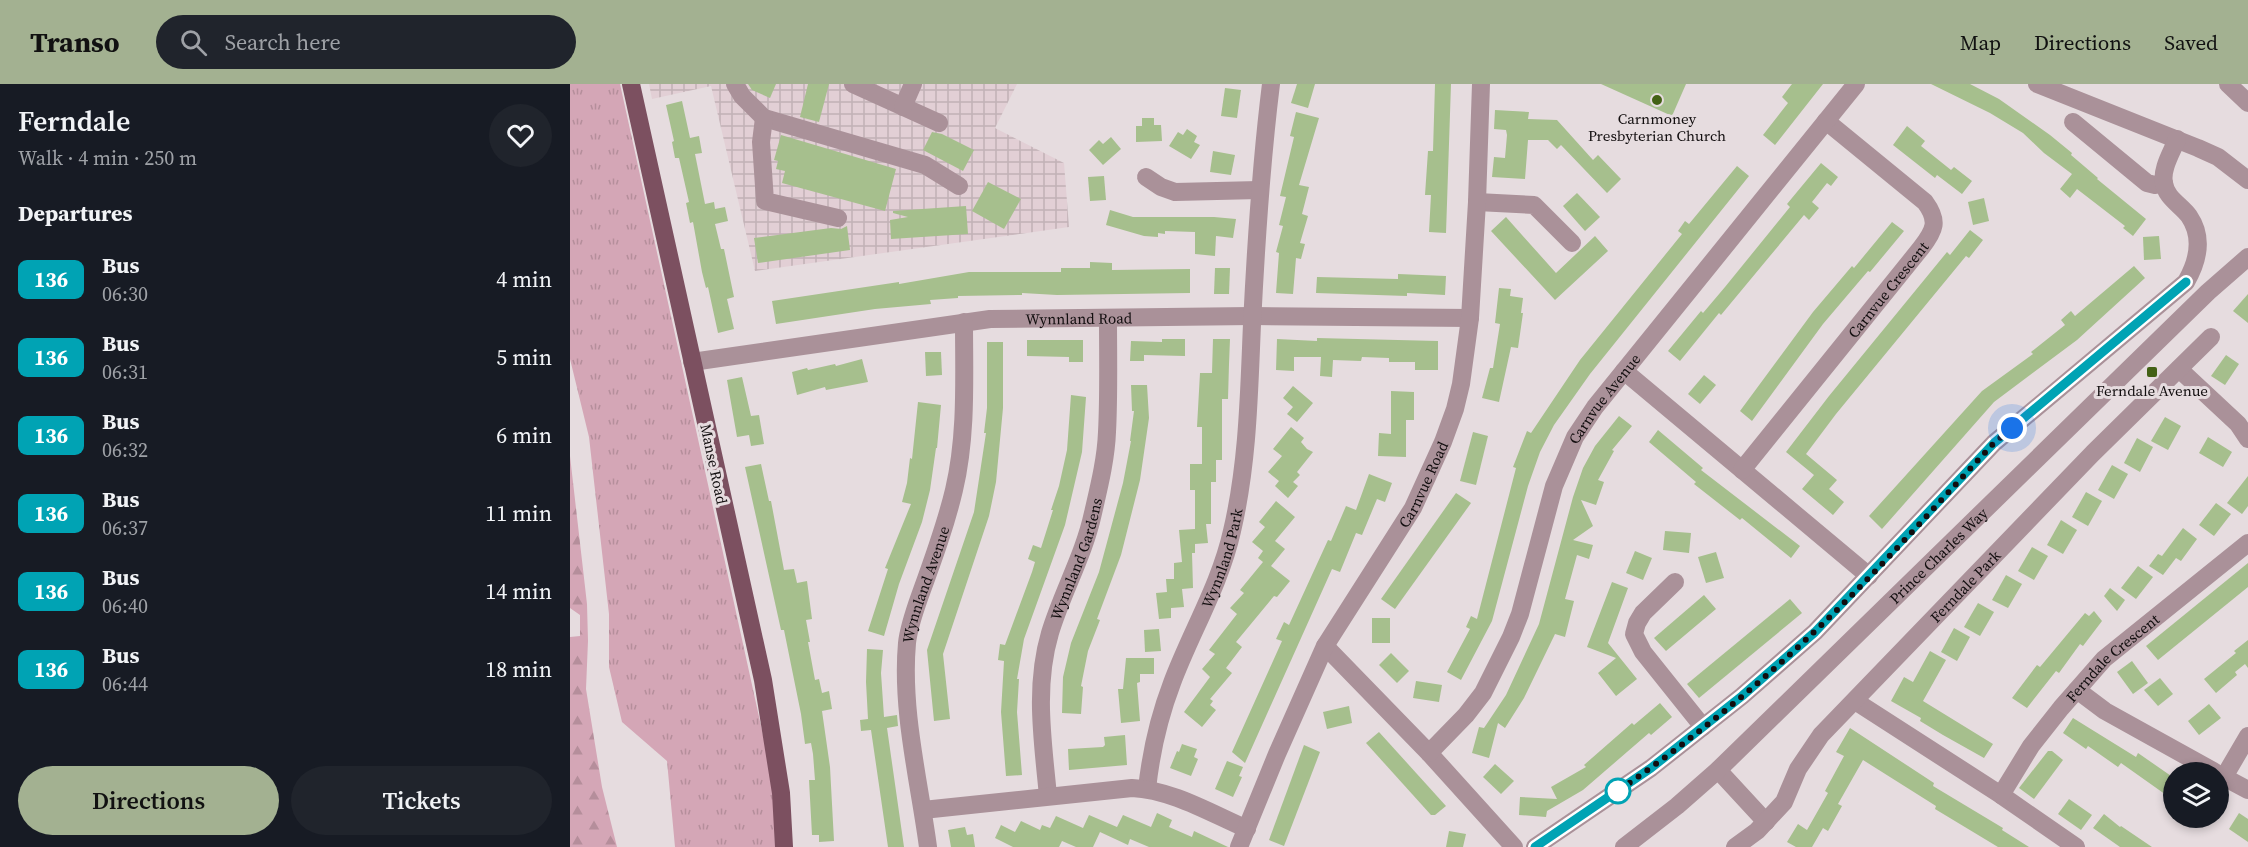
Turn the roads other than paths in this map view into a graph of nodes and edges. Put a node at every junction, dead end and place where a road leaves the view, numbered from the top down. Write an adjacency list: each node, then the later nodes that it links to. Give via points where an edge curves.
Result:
1 (631, 84): 32 (main road, Manse Road)
2 (735, 84): 13 (street)
3 (854, 84): 12 (street)
4 (913, 84): 12 (street)
5 (1271, 84): 22 (street, Wynnland Park)
6 (1481, 84): 23 (street, Carnvue Road)
7 (1856, 84): 14 (street, Carnvue Avenue)
8 (2037, 84): 10 (street)
9 (2228, 84): 11 (street)
10 (2065, 89): 17 (street)
11 (2248, 104)
12 (903, 106): 16 (street)
13 (764, 118): 21 (street, via 925,165); 24 (street, via 761,142 765,201)
14 (1826, 121): 34 (street, Carnvue Avenue); 36 (street, Carnvue Crescent, via 1925,202 1934,224 1921,248)
15 (2073, 122): 20 (street, via 2146,183)
16 (939, 123)
17 (2177, 139): 19 (street, via 2218,158); 20 (street, via 2165,168)
18 (1146, 177): 22 (street, via 1175,192)
19 (2248, 180)
20 (2164, 183): 38 (street, via 2195,231 2196,264 2186,282 1994,443)
21 (959, 186)
22 (1259, 190): 27 (street, Wynnland Park)
23 (1477, 202): 25 (street, via 1534,205); 29 (street, Carnvue Road)
24 (838, 218)
25 (1572, 243)
26 (2248, 256): 48 (street, Prince Charles Way)
27 (1252, 316): 28 (street, Wynnland Road); 29 (street, Wynnland Road); 50 (street, Wynnland Park, via 1245,453 1232,531 1222,569 1166,700 1150,756)
28 (1108, 318): 30 (street, Wynnland Road); 53 (street, Wynnland Gardens, via 1107,435 1101,477 1093,517 1050,632 1043,665 1039,711)
29 (1470, 318): 40 (street, Carnvue Road, via 1455,409 1431,470 1408,516)
30 (964, 322): 32 (street, Wynnland Road); 54 (street, Wynnland Avenue, via 964,420 959,463 907,641 908,702)
31 (2211, 337): 33 (street, Ferndale Park)
32 (693, 362): 57 (main road, Manse Road, via 769,712)
33 (2179, 369): 35 (street, via 2238,424); 42 (street, Ferndale Park)
34 (1624, 371): 36 (street); 45 (street, Carnvue Avenue, via 1582,427 1563,462 1520,614 1496,668 1466,715)
35 (2248, 439)
36 (1742, 470): 38 (street)
37 (2248, 543): 41 (street, Ferndale Crescent, via 2104,659)
38 (1869, 576): 43 (street, via 1815,632)
39 (1675, 582): 43 (street, via 1643,613 1634,634 1643,652)
40 (1326, 646): 45 (street); 56 (street, Carnvue Road)
41 (2077, 690): 46 (street, via 2105,711); 52 (street, Ferndale Crescent, via 2031,746)
42 (1854, 701): 52 (street); 55 (street, Ferndale Park, via 1821,735 1798,769 1784,802)
43 (1703, 727): 61 (street, via 1651,768)
44 (2248, 736): 47 (street)
45 (1429, 753): 60 (street)
46 (2196, 762)
47 (2229, 762)
48 (1718, 770): 55 (street); 62 (street, Prince Charles Way)
49 (2229, 780): 51 (street)
50 (1147, 789): 53 (street); 56 (street)
51 (2248, 790)
52 (2001, 795): 64 (street)
53 (1048, 796): 54 (street)
54 (923, 810): 58 (street, Wynnland Avenue)
55 (1766, 822): 63 (street, Ferndale Park)
56 (1247, 829): 59 (street, Carnvue Road)
57 (784, 847)
58 (928, 847)
59 (1239, 847)
60 (1514, 847)
61 (1535, 847)
62 (1624, 847)
63 (1735, 847)
64 (2076, 847)

